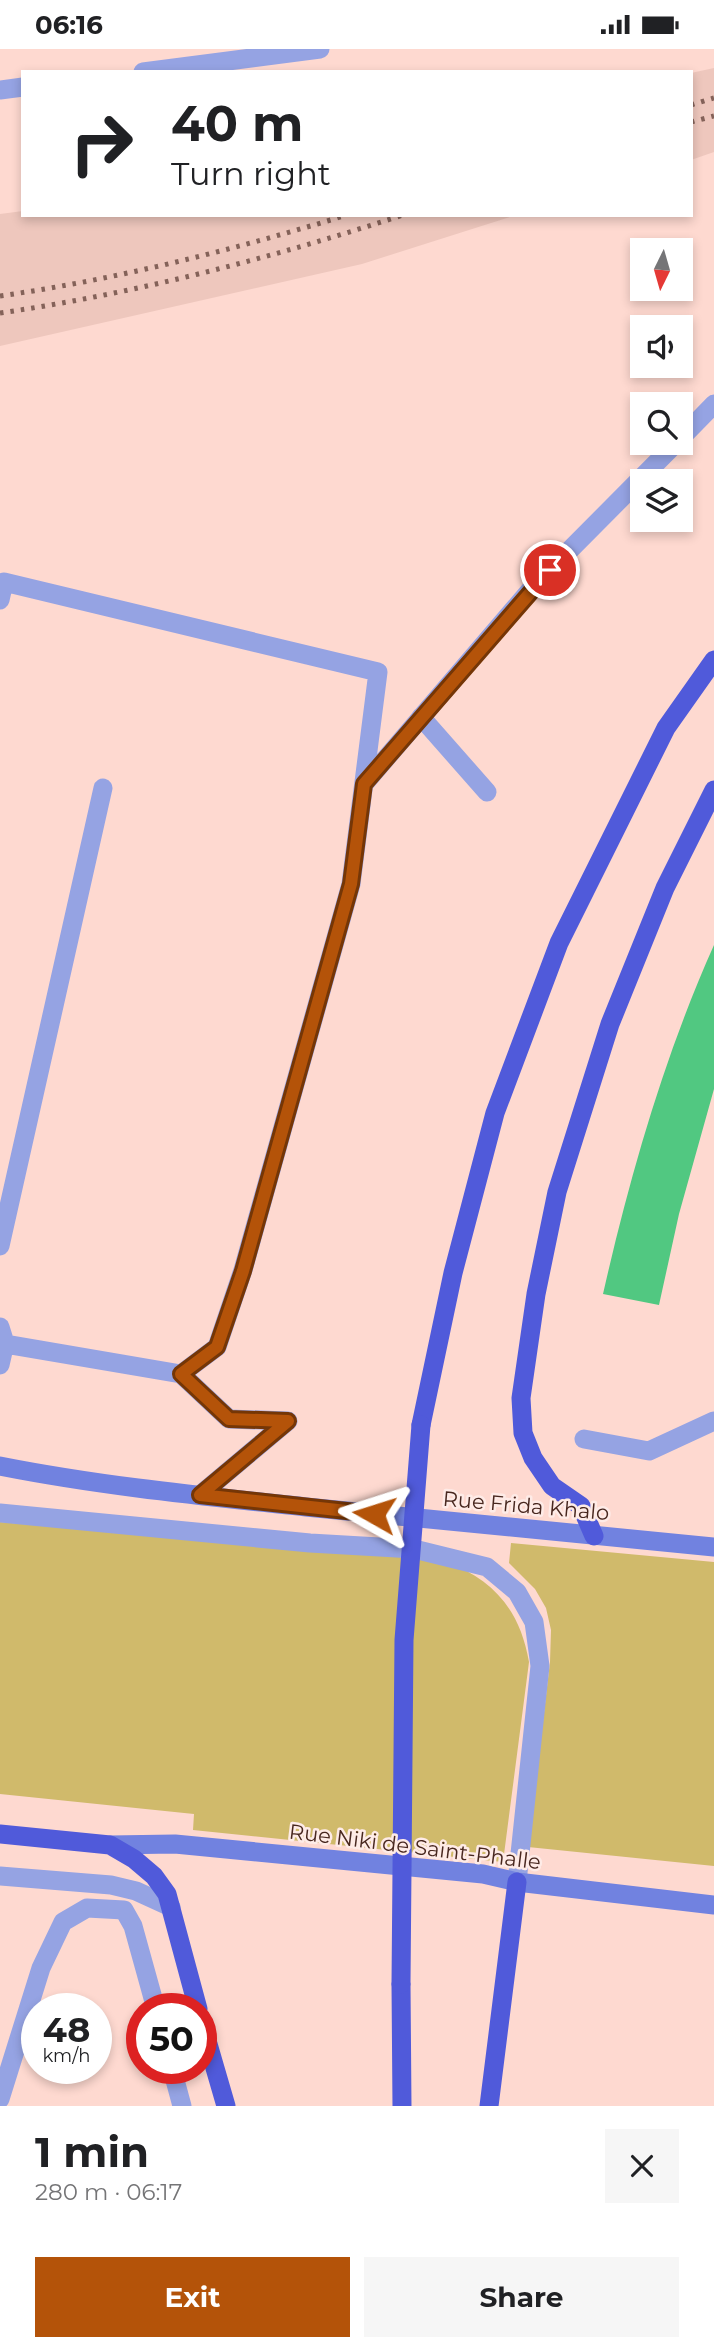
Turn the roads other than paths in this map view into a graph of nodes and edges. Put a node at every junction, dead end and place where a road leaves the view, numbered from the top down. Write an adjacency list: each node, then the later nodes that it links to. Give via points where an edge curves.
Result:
1 (320, 49): 2 (lane)
2 (158, 70)
3 (21, 87): 4 (lane)
4 (0, 90)
5 (714, 404): 6 (lane)
6 (693, 426)
7 (664, 455): 10 (lane, via 532,588)
8 (0, 600): 11 (lane, via 4,582 378,672)
9 (714, 660): 39 (highway, bridge, via 667,728 559,943 495,1113 453,1273 421,1425 404,1640)
10 (422, 717): 11 (lane); 14 (lane)
11 (364, 784): 18 (lane, via 351,884 243,1271 217,1347)
12 (103, 788): 15 (lane)
13 (714, 790): 24 (highway, via 665,888 606,1037 557,1192 536,1294 521,1398 523,1433 552,1486 582,1506)
14 (487, 792)
15 (0, 1246)
16 (2, 1338): 17 (lane); 18 (lane)
17 (0, 1365)
18 (181, 1374): 22 (lane, via 229,1419 288,1421)
19 (714, 1421): 20 (lane, via 649,1451)
20 (584, 1439)
21 (0, 1466): 22 (main road, Rue Frida Khalo)
22 (200, 1495): 24 (main road, Rue Frida Khalo)
23 (0, 1513): 29 (lane, via 414,1549 488,1567 517,1592 534,1622 540,1666)
24 (594, 1535): 25 (main road, Rue Frida Khalo)
25 (714, 1547)
26 (0, 1834): 27 (highway)
27 (110, 1845): 29 (main road, Rue Niki de Saint-Phalle, via 175,1843 482,1874); 31 (highway, via 154,1876)
28 (0, 1876): 31 (lane, via 111,1885)
29 (517, 1882): 30 (main road, Rue Niki de Saint-Phalle); 40 (highway)
30 (714, 1905)
31 (171, 1907): 33 (highway)
32 (152, 1993): 36 (lane, via 124,1910 87,1908 63,1922 41,1968)
33 (194, 1993)
34 (217, 2075): 38 (highway)
35 (176, 2084): 37 (lane)
36 (0, 2099)
37 (182, 2106)
38 (226, 2106)
39 (402, 2106)
40 (489, 2106)

